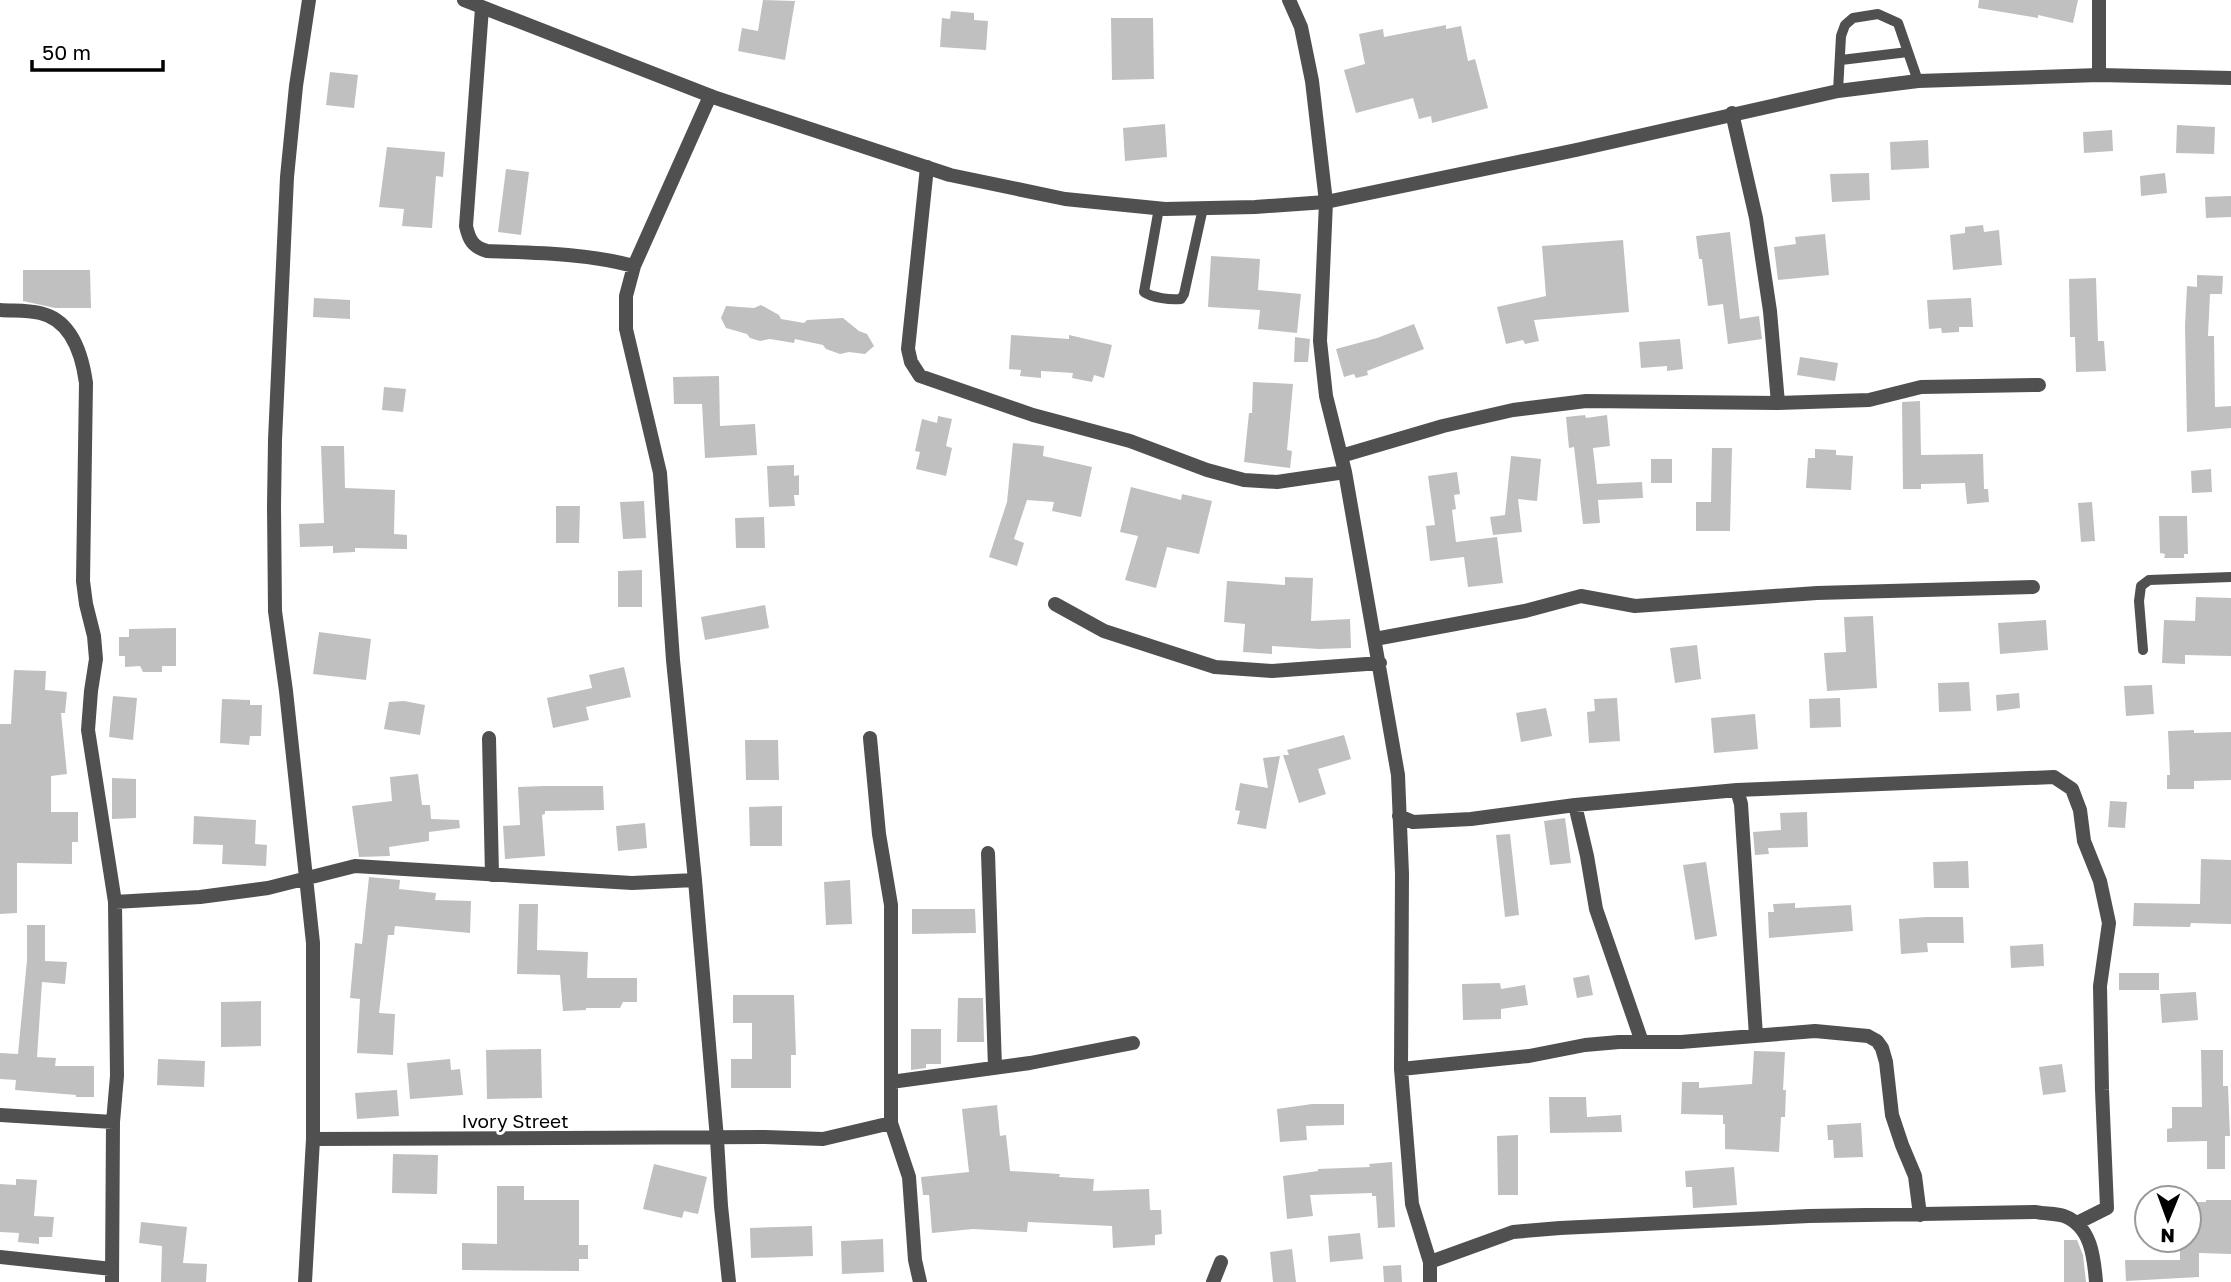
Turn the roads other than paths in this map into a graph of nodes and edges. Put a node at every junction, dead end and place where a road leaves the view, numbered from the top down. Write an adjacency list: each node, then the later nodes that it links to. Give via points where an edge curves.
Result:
1 (309, 0): 38 (street, via 287,177 274,506 275,611)
2 (464, 0): 5 (street)
3 (1289, 0): 15 (street, via 1301,27 1312,81)
4 (2099, 0): 8 (street)
5 (482, 8): 12 (street); 18 (street, via 466,226 469,239 487,251 573,254)
6 (1908, 52): 7 (lane); 7 (lane, via 1898,23 1878,14 1853,18 1845,25); 10 (lane)
7 (1840, 60): 11 (lane)
8 (2099, 75): 9 (street); 10 (street)
9 (2231, 78)
10 (1918, 81): 11 (street)
11 (1838, 91): 13 (street)
12 (710, 96): 14 (street); 18 (street)
13 (1732, 113): 15 (street); 21 (street, via 1756,218)
14 (927, 167): 16 (street, via 1065,199); 23 (street, via 908,349 920,376 1244,481 1277,482)
15 (1326, 202): 17 (street); 22 (street, via 1320,341 1326,396)
16 (1159, 208): 17 (street); 17 (lane, via 1144,292 1174,300 1184,294)
17 (1203, 208)
18 (634, 266): 37 (street, via 626,296 626,329 660,473)
19 (0, 310): 39 (street, via 56,319 75,340 83,362 83,581 96,659 88,730)
20 (2039, 385): 21 (street, via 1921,387 1869,400)
21 (1778, 403): 22 (street, via 1586,401 1513,410)
22 (1341, 456): 23 (street)
23 (1345, 472): 27 (street)
24 (2231, 577): 28 (lane, via 2149,580 2141,586)
25 (2033, 587): 27 (street, via 1817,593 1635,606 1581,596)
26 (1055, 604): 29 (street, via 1104,631 1215,667 1272,671)
27 (1376, 639): 29 (street)
28 (2143, 650)
29 (1380, 663): 34 (street, via 1398,775)
30 (489, 738): 36 (street)
31 (870, 738): 45 (street, via 891,905)
32 (1737, 790): 33 (street); 40 (street); 52 (street, via 2054,777 2072,789 2109,923 2100,986 2107,1209)
33 (1575, 805): 34 (street, via 1471,819 1413,822); 41 (street, via 1596,909)
34 (1399, 816): 44 (street)
35 (988, 853): 43 (street)
36 (492, 875): 37 (street, via 632,883); 38 (street, via 355,866)
37 (695, 880): 50 (street)
38 (305, 881): 39 (street, via 200,897); 49 (street, via 313,943)
39 (115, 902): 47 (street, via 117,1076)
40 (1756, 1036): 41 (street); 51 (street, via 1815,1031 1853,1033 1878,1041 1886,1062 1892,1115 1915,1176)
41 (1642, 1042): 44 (street)
42 (1133, 1043): 43 (street)
43 (995, 1068): 45 (street)
44 (1401, 1069): 55 (street, via 1412,1204)
45 (891, 1082): 48 (street)
46 (0, 1115): 47 (street)
47 (113, 1122): 56 (street)
48 (891, 1123): 50 (street, Ivory Street, via 823,1139); 59 (street, via 909,1177)
49 (313, 1139): 50 (street, Ivory Street); 57 (street)
50 (718, 1139): 58 (street)
51 (1920, 1214): 52 (street, via 2036,1212); 55 (street, via 1513,1232)
52 (2077, 1223): 62 (street, via 2087,1236)
53 (0, 1257): 56 (street)
54 (1222, 1262): 60 (street)
55 (1430, 1262): 61 (street)
56 (112, 1276)
57 (306, 1282)
58 (729, 1282)
59 (920, 1282)
60 (1213, 1282)
61 (1430, 1282)
62 (2096, 1282)

